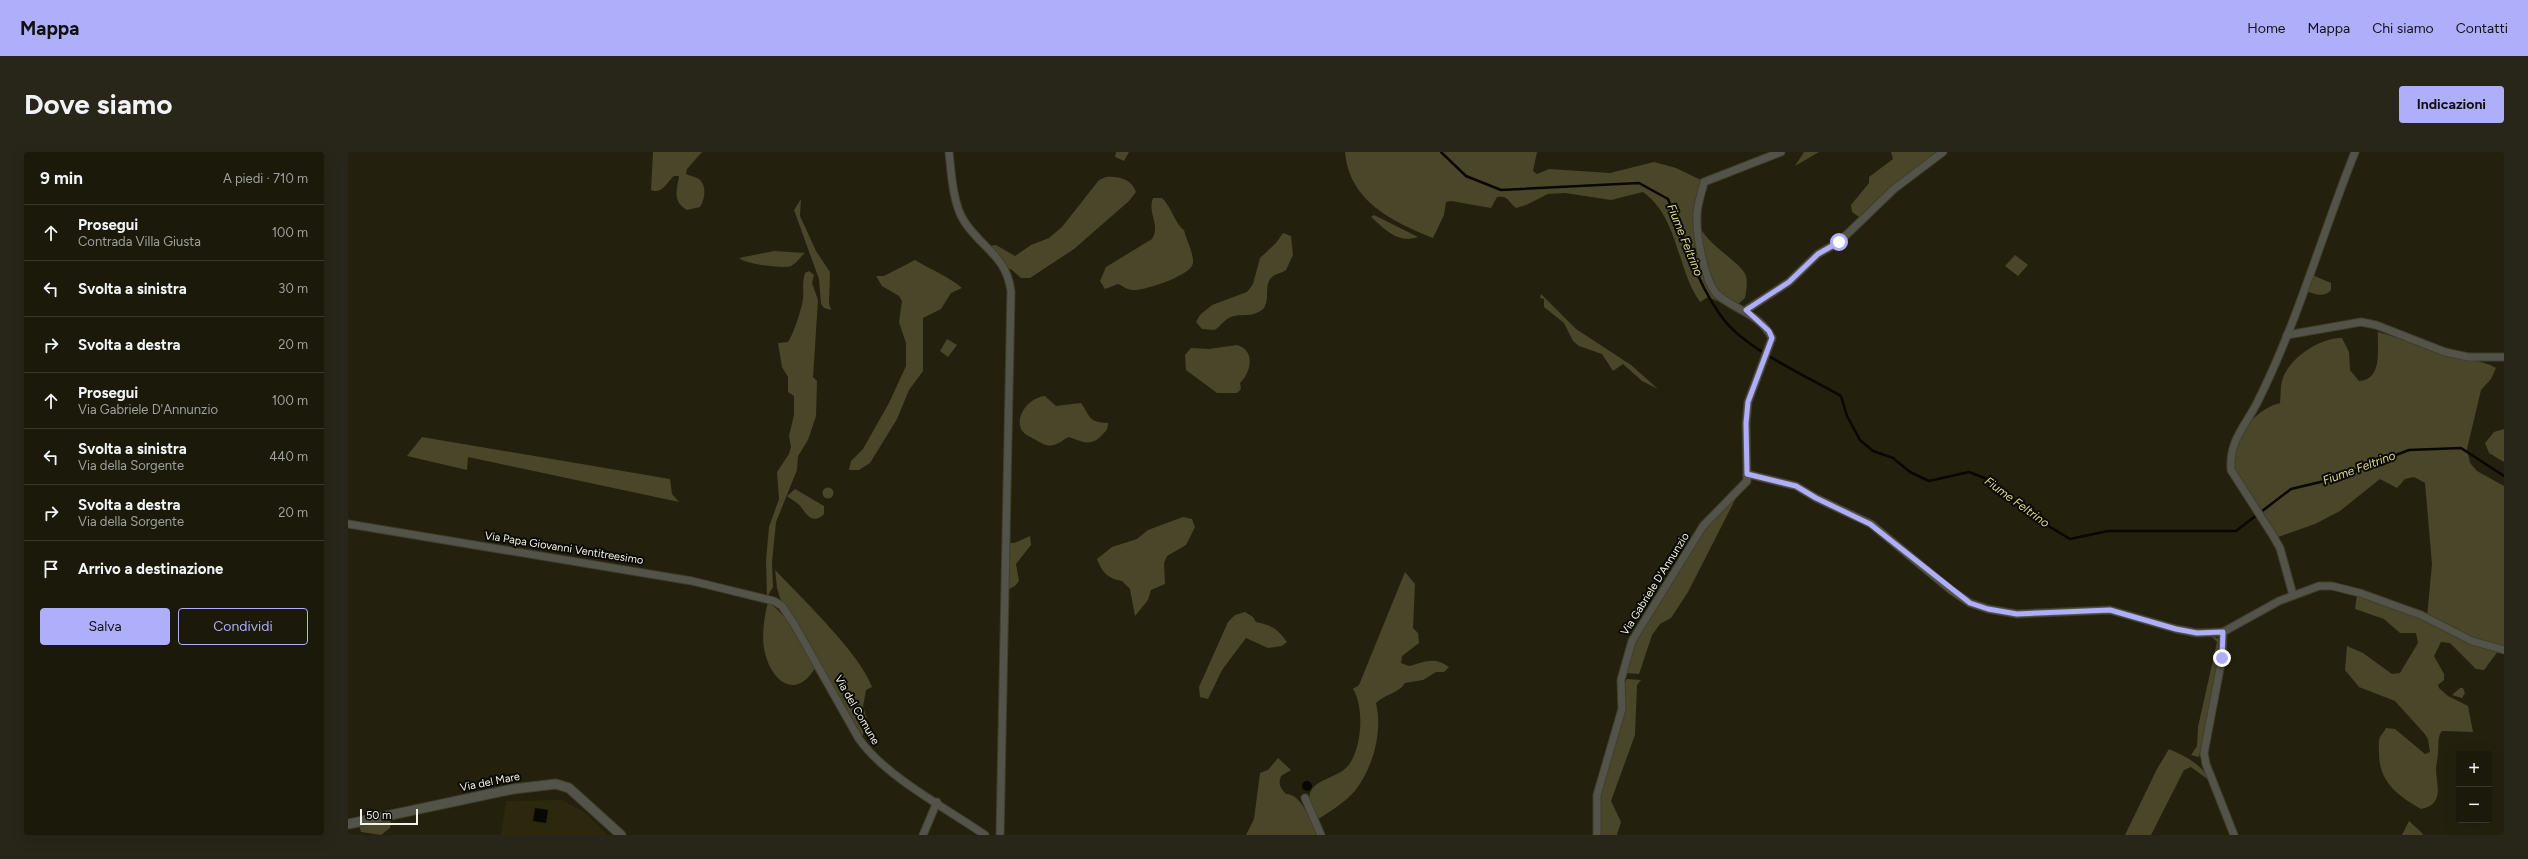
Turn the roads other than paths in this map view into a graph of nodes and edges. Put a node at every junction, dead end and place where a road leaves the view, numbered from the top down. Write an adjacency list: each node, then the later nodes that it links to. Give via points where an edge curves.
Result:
1 (949, 152): 20 (street, via 954,191 963,220 995,253 1006,269 1011,291)
2 (1781, 152): 5 (street, via 1705,180 1696,214 1706,276 1718,295)
3 (1943, 152): 5 (street, via 1894,189 1839,242 1818,254 1789,282)
4 (2355, 152): 6 (street)
5 (1746, 310): 8 (street, via 1769,331 1772,338 1748,402)
6 (2287, 335): 7 (street, via 2361,322 2376,325 2445,352 2468,357); 10 (street, via 2258,401 2241,433 2233,442 2230,456 2231,470 2280,548)
7 (2504, 357)
8 (1747, 474): 12 (street, via 1796,486 1870,524 1951,590 1970,603 1988,609 2017,614 2110,610 2176,629 2197,633); 22 (street, Via Gabriele D'Annunzio, via 1747,481 1703,526 1632,640 1621,680 1622,709 1596,795)
9 (348, 524): 11 (street, Via Papa Giovanni Ventitreesimo, via 692,580)
10 (2293, 595): 12 (street); 13 (street, via 2319,586 2332,586 2360,593 2421,615 2472,641)
11 (774, 601): 15 (street, Via del Comune, via 782,606 794,624 870,754 907,783)
12 (2223, 632): 23 (street, via 2222,658 2204,753)
13 (2504, 650)
14 (1305, 798): 21 (street)
15 (937, 802): 18 (street); 19 (street, Via del Comune)
16 (348, 824): 17 (street, Via del Mare, via 513,789 556,784 569,788)
17 (621, 835)
18 (923, 835)
19 (985, 835)
20 (1000, 835)
21 (1321, 835)
22 (1597, 835)
23 (2234, 835)

